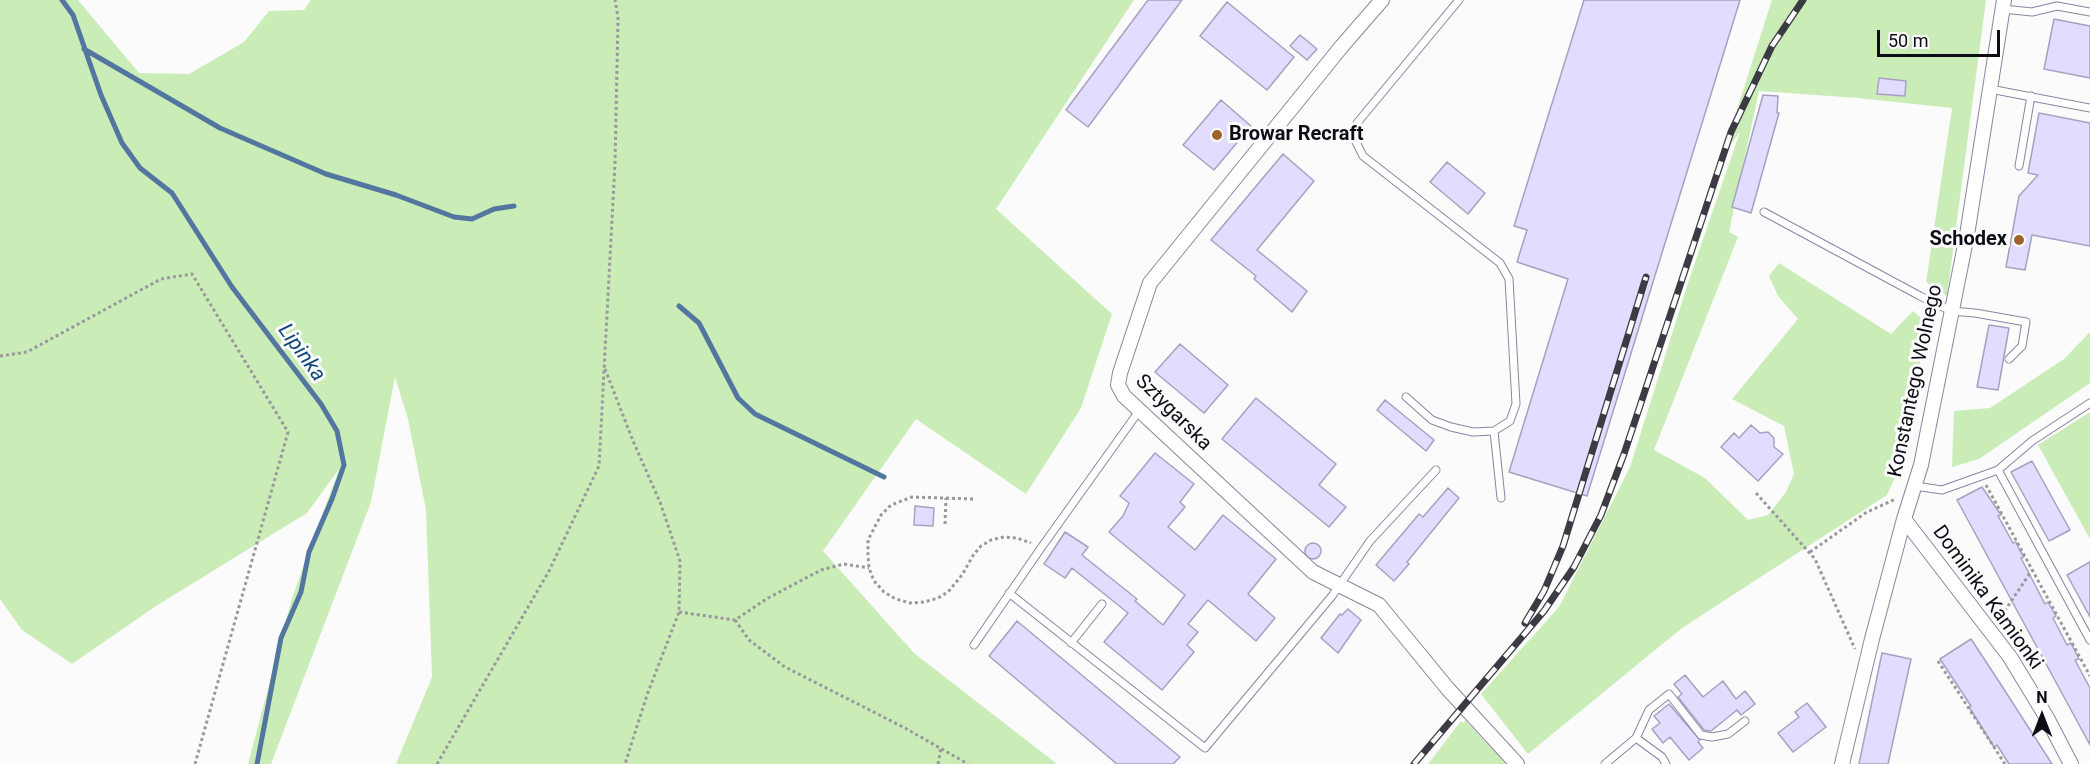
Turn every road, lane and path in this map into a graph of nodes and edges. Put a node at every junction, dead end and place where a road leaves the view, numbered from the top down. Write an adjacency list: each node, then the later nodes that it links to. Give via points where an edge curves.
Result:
1 (615, 0): 14 (path, via 615,163)
2 (1382, 0): 17 (street, Sztygarska, via 1150,284 1119,373 1118,385)
3 (1459, 0): 18 (lane, via 1357,123 1355,140 1363,156 1500,263 1509,279 1516,404 1510,421)
4 (2003, 4): 5 (lane, via 2032,12 2057,6); 6 (street, Konstantego Wolnego)
5 (2090, 12)
6 (1990, 89): 7 (lane); 11 (street, Konstantego Wolnego)
7 (2031, 96): 8 (lane); 9 (lane)
8 (2090, 108)
9 (2019, 166)
10 (1764, 212): 11 (lane)
11 (1952, 311): 13 (lane, via 2026,322 2022,346); 22 (street, Konstantego Wolnego)
12 (0, 356): 49 (path, via 27,352 161,279 192,274 288,432)
13 (2009, 359)
14 (604, 367): 37 (path, via 680,561); 50 (path, via 599,466 549,571)
15 (1406, 397): 18 (lane, via 1432,420 1473,432)
16 (2090, 403): 20 (lane, via 2032,441)
17 (1139, 411): 30 (lane); 34 (street, Sztygarska, via 1313,572)
18 (1494, 431): 26 (lane)
19 (1436, 470): 34 (lane, via 1370,541)
20 (1998, 470): 21 (lane); 40 (lane)
21 (1981, 476): 22 (lane, via 1942,490); 33 (path)
22 (1915, 486): 28 (street, Konstantego Wolnego)
23 (1756, 493): 31 (path)
24 (1903, 496): 31 (path, via 1867,512)
25 (946, 498): 27 (path); 29 (path); 32 (path, via 912,497 891,505 868,540)
26 (1501, 498)
27 (973, 500)
28 (1904, 519): 57 (street, Konstantego Wolnego); 59 (street, Dominika Kamionki, via 2010,657)
29 (945, 524)
30 (1041, 548): 32 (path, via 1017,538 991,540 974,554 948,592 924,602 910,603 884,592); 35 (lane)
31 (1810, 552): 43 (path)
32 (869, 568): 38 (path, via 844,564 821,570)
33 (2032, 570): 39 (path); 45 (path)
34 (1339, 584): 41 (lane, via 1205,748); 54 (street, Sztygarska, via 1379,605)
35 (1009, 593): 41 (lane); 42 (lane)
36 (1102, 604): 41 (lane)
37 (679, 612): 38 (path); 51 (path)
38 (735, 620): 48 (path, via 749,640 785,667)
39 (1995, 625)
40 (2090, 640)
41 (1071, 643)
42 (974, 645)
43 (1858, 655)
44 (1938, 661): 58 (path)
45 (2090, 676)
46 (1745, 721): 47 (lane, via 1728,734 1701,735 1669,694 1649,710)
47 (1636, 738): 55 (lane); 56 (lane)
48 (940, 748): 52 (path); 53 (path)
49 (195, 764)
50 (437, 764)
51 (625, 764)
52 (938, 764)
53 (968, 764)
54 (1517, 764)
55 (1605, 764)
56 (1666, 764)
57 (1842, 764)
58 (2005, 764)
59 (2071, 764)

